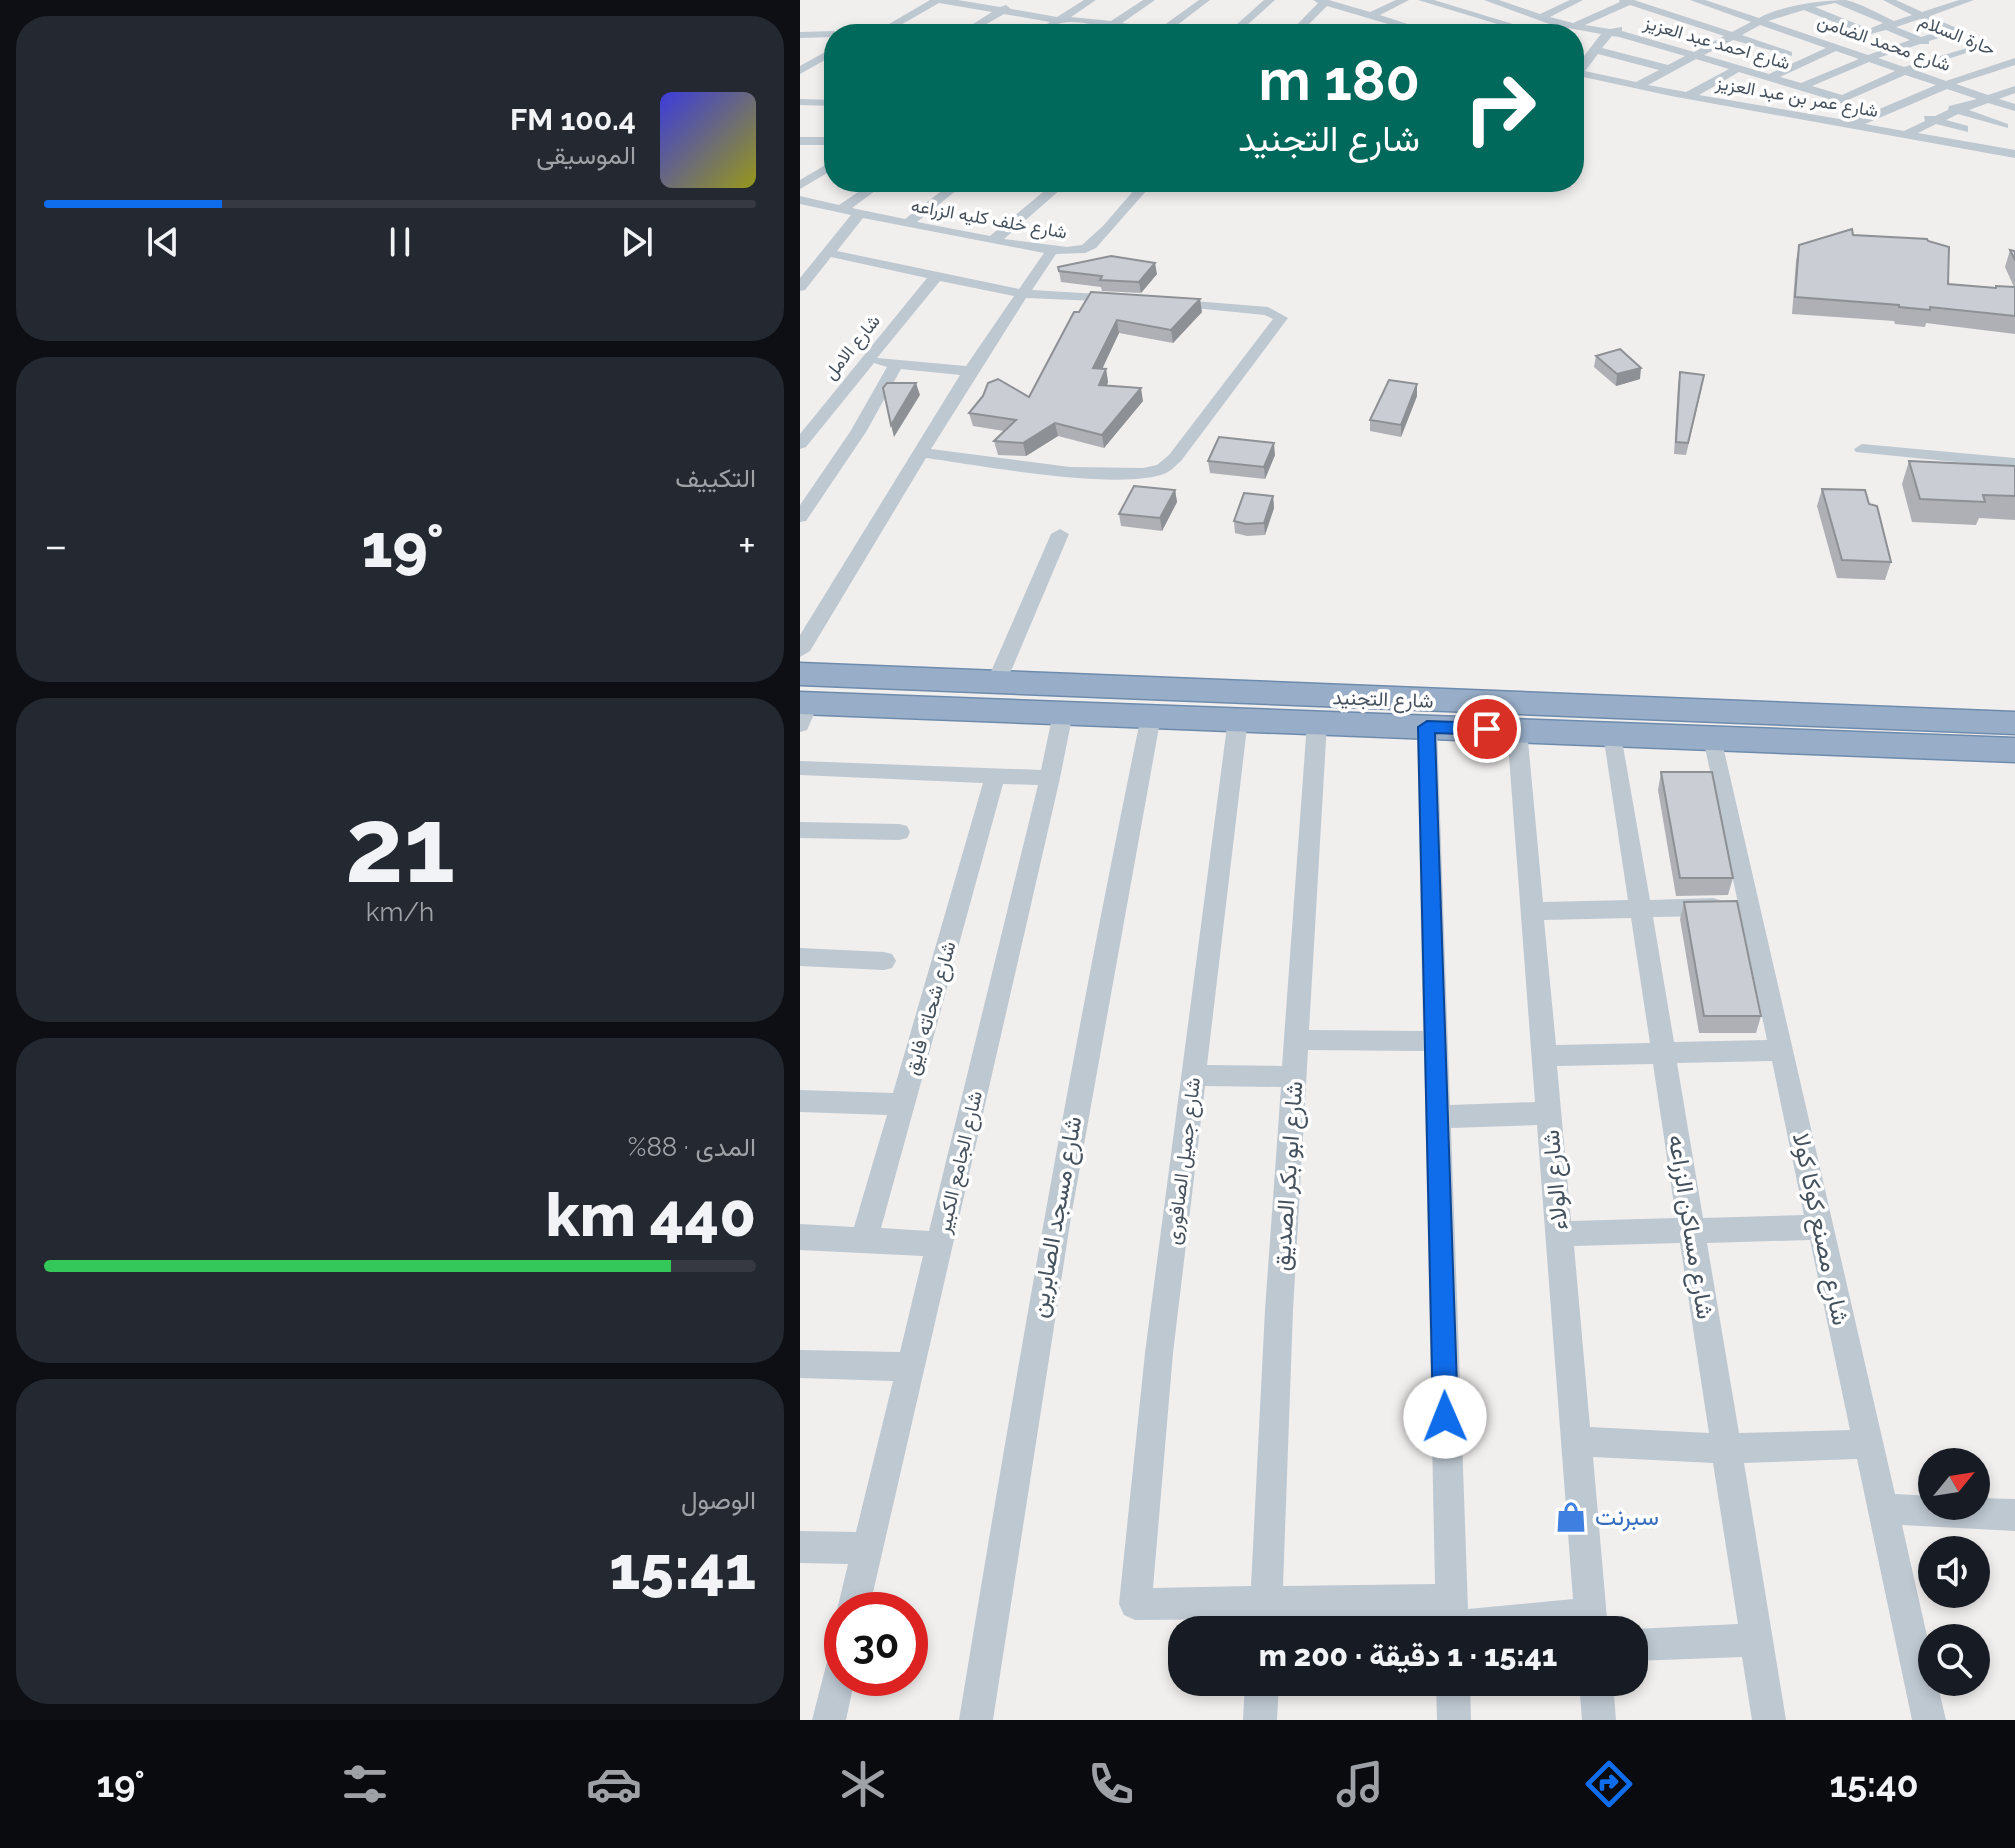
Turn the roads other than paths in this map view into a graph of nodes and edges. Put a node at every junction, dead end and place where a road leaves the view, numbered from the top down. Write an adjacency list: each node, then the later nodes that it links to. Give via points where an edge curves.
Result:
1 (919, 0): 36 (street)
2 (938, 0): 21 (street); 37 (street)
3 (1091, 0): 30 (street)
4 (1150, 0): 40 (street)
5 (1205, 0): 41 (street)
6 (1270, 0): 42 (street)
7 (1404, 0): 29 (street)
8 (1423, 0): 24 (street)
9 (1578, 0): 31 (street)
10 (1663, 0): 25 (street)
11 (1697, 0): 23 (street, شارع محمد الضامن); 26 (street)
12 (1835, 0): 22 (street); 49 (street, حارة السلام)
13 (1888, 0): 28 (street)
14 (1969, 0): 28 (street)
15 (1322, 1): 29 (street); 43 (street)
16 (1492, 1): 19 (street, شارع احمد عبد العزيز); 24 (street)
17 (1627, 1): 25 (street); 47 (street)
18 (1017, 2): 21 (street); 30 (street)
19 (1512, 2): 31 (street, شارع احمد عبد العزيز)
20 (1743, 4): 23 (street)
21 (1000, 5): 30 (street); 38 (street)
22 (1806, 7): 27 (street); 54 (street)
23 (1726, 10): 33 (street, شارع محمد الضامن); 48 (street)
24 (1471, 13): 32 (street); 45 (street)
25 (1647, 13): 26 (street)
26 (1661, 13): 48 (street)
27 (1776, 13): 33 (street); 35 (street)
28 (1922, 15): 49 (street); 52 (street)
29 (1370, 16): 44 (street)
30 (1068, 18): 39 (street); 40 (street)
31 (1540, 18): 46 (street, شارع احمد عبد العزيز)
32 (1457, 20)
33 (1761, 21): 55 (street, شارع محمد الضامن); 59 (street)
34 (1636, 22): 53 (street)
35 (1806, 23)
36 (877, 24)
37 (895, 24)
38 (975, 24)
39 (1056, 24)
40 (1113, 24)
41 (1171, 24)
42 (1242, 24)
43 (1302, 24)
44 (1397, 24)
45 (1508, 24)
46 (1561, 24)
47 (1577, 24)
48 (1695, 24): 51 (street); 59 (street)
49 (1889, 25): 54 (street); 62 (street, حارة السلام)
50 (1584, 29): 53 (street, شارع احمد عبد العزيز)
51 (1681, 30)
52 (1953, 30): 62 (street); 71 (street)
53 (1609, 32): 63 (street, شارع احمد عبد العزيز); 67 (street)
54 (1868, 32): 61 (street)
55 (1798, 33): 65 (street, شارع محمد الضامن); 66 (street)
56 (1836, 33): 61 (street)
57 (824, 34): 58 (street)
58 (800, 35)
59 (1733, 36): 66 (street); 73 (street)
60 (1666, 37): 63 (street)
61 (1851, 38): 68 (street)
62 (1920, 40): 68 (street); 69 (street, حارة السلام)
63 (1652, 43): 73 (street, شارع احمد عبد العزيز)
64 (1584, 45): 67 (street)
65 (1838, 46): 74 (street, شارع محمد الضامن); 87 (street)
66 (1766, 47): 70 (street)
67 (1597, 49): 76 (street); 80 (street)
68 (1889, 50): 74 (street); 75 (street)
69 (1952, 53): 71 (street); 75 (street); 79 (street, حارة السلام)
70 (1788, 54)
71 (2002, 54): 79 (street)
72 (824, 56): 82 (street)
73 (1696, 56): 78 (street, شارع احمد عبد العزيز); 80 (street)
74 (1871, 58): 81 (street, شارع محمد الضامن); 90 (street)
75 (1924, 62): 81 (street); 84 (street)
76 (1584, 63)
77 (824, 66): 86 (street)
78 (1739, 68): 87 (street, شارع احمد عبد العزيز); 92 (street)
79 (1990, 68): 84 (street); 85 (street, حارة السلام)
80 (1669, 69): 89 (street)
81 (1906, 70): 88 (street, شارع محمد الضامن); 95 (street)
82 (800, 71)
83 (1584, 74): 89 (street, شارع عمر بن عبد العزيز)
84 (1964, 77): 88 (street); 91 (street)
85 (2015, 78)
86 (800, 80)
87 (1778, 80): 90 (street, شارع احمد عبد العزيز); 99 (street)
88 (1947, 84): 93 (street); 94 (street, شارع محمد الضامن)
89 (1637, 86): 92 (street, شارع عمر بن عبد العزيز)
90 (1801, 87): 95 (street, شارع احمد عبد العزيز)
91 (2012, 92): 94 (street)
92 (1688, 96): 99 (street, شارع عمر بن عبد العزيز)
93 (1919, 96): 100 (street); 102 (street)
94 (1987, 98): 101 (street, شارع محمد الضامن); 102 (street)
95 (1843, 99): 104 (street)
96 (800, 102): 97 (street)
97 (815, 102): 98 (street); 103 (street)
98 (824, 102)
99 (1740, 105): 104 (street, شارع عمر بن عبد العزيز)
100 (1893, 107): 105 (street); 106 (street)
101 (2015, 108)
102 (1957, 110): 105 (street); 107 (street)
103 (800, 111)
104 (1807, 116): 106 (street, شارع عمر بن عبد العزيز)
105 (1934, 120): 108 (street); 109 (street)
106 (1852, 125): 109 (street, شارع عمر بن عبد العزيز)
107 (2004, 126)
108 (1964, 129)
109 (1905, 135): 112 (street, شارع عمر بن عبد العزيز)
110 (800, 141): 111 (street)
111 (824, 141)
112 (2015, 154)
113 (824, 170): 114 (street)
114 (800, 185)
115 (867, 192): 120 (street)
116 (948, 192): 122 (street)
117 (1051, 192): 123 (street)
118 (1139, 192): 124 (street, شارع خلف كليه الزراعه, via 1091,245 1077,252)
119 (800, 200): 120 (street, شارع خلف كليه الزراعه)
120 (842, 209): 121 (street, شارع خلف كليه الزراعه)
121 (860, 213): 122 (street, شارع خلف كليه الزراعه); 125 (street)
122 (908, 223): 123 (street, شارع خلف كليه الزراعه)
123 (994, 240): 124 (street, شارع خلف كليه الزراعه)
124 (1052, 250): 128 (street)
125 (829, 253): 126 (street); 127 (street)
126 (936, 276): 128 (street); 131 (street, شارع الامل)
127 (800, 287)
128 (1023, 294): 129 (street); 133 (street)
129 (1125, 300)
130 (1154, 301): 136 (street, via 1254,309 1281,318 1167,466 1143,473 1070,472)
131 (868, 359): 132 (street); 134 (street, شارع الامل)
132 (896, 364): 133 (street); 138 (street)
133 (970, 371): 136 (street)
134 (800, 444)
135 (1862, 449): 137 (street)
136 (920, 452): 140 (street)
137 (2015, 463)
138 (800, 517)
139 (1060, 534): 141 (street)
140 (800, 651)
141 (996, 683): 142 (highway, شارع التجنيد); 147 (highway, شارع التجنيد)
142 (802, 701): 143 (highway, شارع التجنيد)
143 (1063, 713): 144 (highway, شارع التجنيد); 155 (street, شارع الجامع الكبير)
144 (1151, 716): 145 (highway, شارع التجنيد); 200 (street, شارع مسجد الصابرين, via 1092,1010)
145 (1238, 719): 146 (highway, شارع التجنيد); 168 (street, شارع جميل الصافورى)
146 (1317, 723): 148 (highway, شارع التجنيد); 163 (street, شارع ابو بكر الصديق)
147 (2015, 723)
148 (1427, 727): 149 (highway, شارع التجنيد); 164 (street)
149 (1517, 730): 150 (highway, شارع التجنيد); 160 (street, شارع الولاء)
150 (1613, 734): 151 (highway, شارع التجنيد); 159 (street, شارع مساكن الزراعه)
151 (1713, 738): 152 (highway, شارع التجنيد); 158 (street, شارع مصنع كوكا كولا)
152 (2015, 750)
153 (800, 768): 154 (street)
154 (995, 776): 155 (street); 171 (street, شارع شحاته فايق)
155 (1050, 778): 179 (street, شارع الجامع الكبير)
156 (800, 830): 157 (street)
157 (899, 832)
158 (1751, 906): 159 (street); 165 (street, شارع مصنع كوكا كولا)
159 (1641, 909): 160 (street); 166 (street, شارع مساكن الزراعه)
160 (1533, 911): 167 (street, شارع الولاء)
161 (800, 957): 162 (street)
162 (884, 961)
163 (1296, 1040): 164 (street); 169 (street, شارع ابو بكر الصديق)
164 (1436, 1041): 173 (street)
165 (1783, 1050): 166 (street); 174 (street, شارع مصنع كوكا كولا)
166 (1664, 1053): 167 (street); 175 (street, شارع مساكن الزراعه)
167 (1545, 1056): 172 (street, شارع الولاء)
168 (1194, 1075): 169 (street); 190 (street, شارع جميل الصافورى, via 1135,1604)
169 (1294, 1077): 190 (street, شارع ابو بكر الصديق)
170 (800, 1101): 171 (street)
171 (902, 1104): 178 (street, شارع شحاته فايق)
172 (1550, 1113): 173 (street); 176 (street, شارع الولاء)
173 (1438, 1117): 191 (street)
174 (1821, 1227): 175 (street); 183 (street, شارع مصنع كوكا كولا)
175 (1692, 1231): 176 (street); 184 (street, شارع مساكن الزراعه)
176 (1559, 1234): 182 (street, شارع الولاء)
177 (800, 1237): 178 (street)
178 (864, 1240): 179 (street)
179 (940, 1244): 181 (street, شارع الجامع الكبير)
180 (800, 1364): 181 (street)
181 (911, 1367): 188 (street, شارع الجامع الكبير)
182 (1577, 1441): 184 (street); 192 (street, شارع الولاء)
183 (1868, 1444): 184 (street); 185 (street, شارع مصنع كوكا كولا)
184 (1726, 1449): 193 (street, شارع مساكن الزراعه)
185 (1883, 1509): 186 (street); 205 (street, شارع مصنع كوكا كولا)
186 (2015, 1515)
187 (800, 1547): 188 (street)
188 (867, 1548): 189 (street, شارع الجامع الكبير)
189 (857, 1592)
190 (1265, 1616)
191 (1451, 1616)
192 (1591, 1616)
193 (1756, 1640): 194 (street); 204 (street, شارع مساكن الزراعه)
194 (1648, 1644)
195 (834, 1696): 199 (street)
196 (1261, 1696): 201 (street)
197 (1453, 1696): 202 (street)
198 (1597, 1696): 203 (street)
199 (829, 1720)
200 (976, 1720)
201 (1260, 1720)
202 (1454, 1720)
203 (1599, 1720)
204 (1769, 1720)
205 (1929, 1720)

